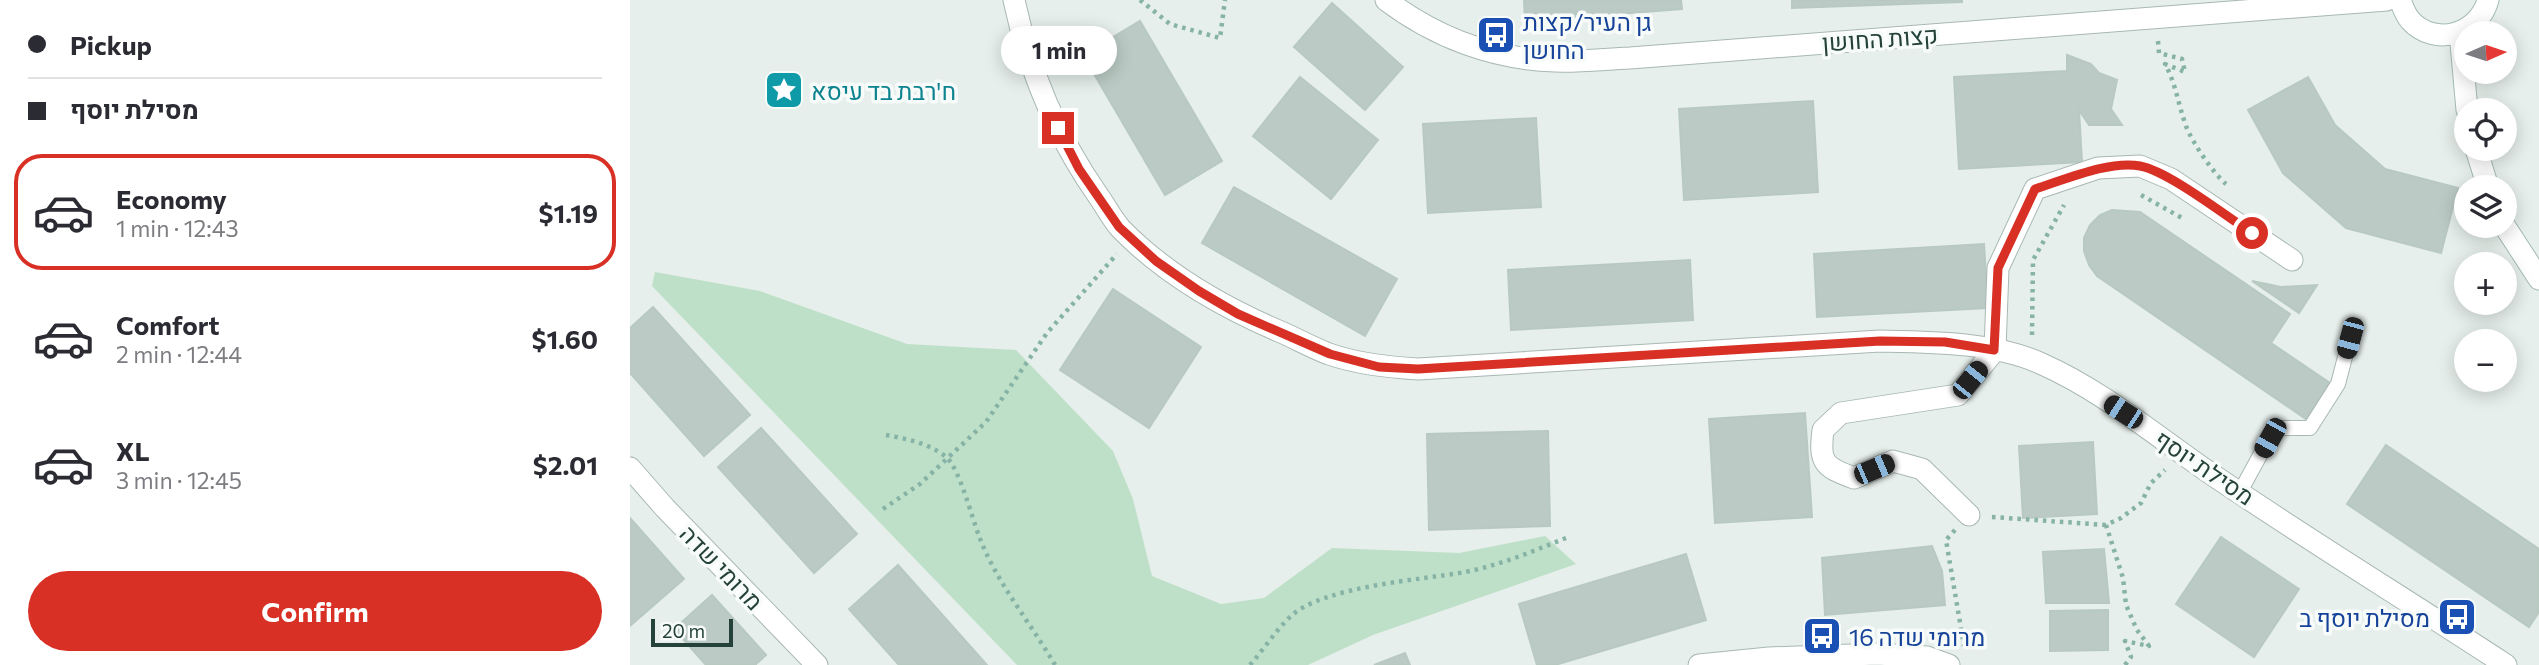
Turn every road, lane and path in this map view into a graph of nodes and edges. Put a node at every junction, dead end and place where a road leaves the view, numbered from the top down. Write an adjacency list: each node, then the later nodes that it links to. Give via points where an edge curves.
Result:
1 (1014, 0): 16 (street, מסילת יוסף, via 1035,78 1058,128 1079,169 1119,227)
2 (1140, 0): 3 (path, via 1170,24 1220,38)
3 (1226, 0)
4 (1386, 0): 8 (street, קצות החושן, via 1464,45 1508,57 1556,61 1630,58)
5 (2387, 0): 9 (street, קצות החושן)
6 (2400, 0): 11 (street, via 2411,21 2423,31)
7 (2488, 0): 10 (street)
8 (2114, 10): 9 (street, קצות החושן)
9 (2152, 11): 12 (path, via 2158,53 2182,59 2185,72 2165,64 2175,82)
10 (2476, 21)
11 (2454, 35)
12 (2187, 128)
13 (2138, 193): 15 (path)
14 (2066, 202): 22 (path, via 2033,260)
15 (2185, 220)
16 (1132, 238): 21 (street, מסילת יוסף, via 1156,261 1238,314 1330,354 1379,367 1418,369 1880,341 1945,342); 25 (path, via 1047,333 986,422)
17 (2512, 238): 19 (street)
18 (2292, 260): 21 (street, via 2171,179 2140,166 2098,168 2035,189 1998,268)
19 (2539, 279)
20 (2350, 338): 27 (lane, via 2338,384 2310,428 2279,428)
21 (1994, 350): 22 (street, מסילת יוסף); 29 (street, via 1958,395 1841,413 1823,430 1820,452 1832,470 1854,478 1893,461 1922,468)
22 (2031, 360): 24 (street, מסילת יוסף, via 2090,391)
23 (886, 435): 25 (path, via 917,441)
24 (2184, 454): 27 (street, מסילת יוסף); 30 (path, via 2151,483 2141,503)
25 (948, 458): 28 (path); 34 (path, via 980,539)
26 (630, 468): 33 (street, מרומי שדה)
27 (2240, 492): 38 (street, מסילת יוסף)
28 (883, 509)
29 (1969, 515): 30 (path); 32 (path, via 1946,540)
30 (2106, 525): 37 (path, via 2123,578 2126,605 2149,646 2125,641 2131,657)
31 (1566, 538): 35 (path, via 1511,561 1331,596 1292,615)
32 (1957, 659): 36 (street, via 1877,654)
33 (817, 665)
34 (1055, 665)
35 (1250, 665)
36 (1699, 665)
37 (2125, 665)
38 (2506, 665)

